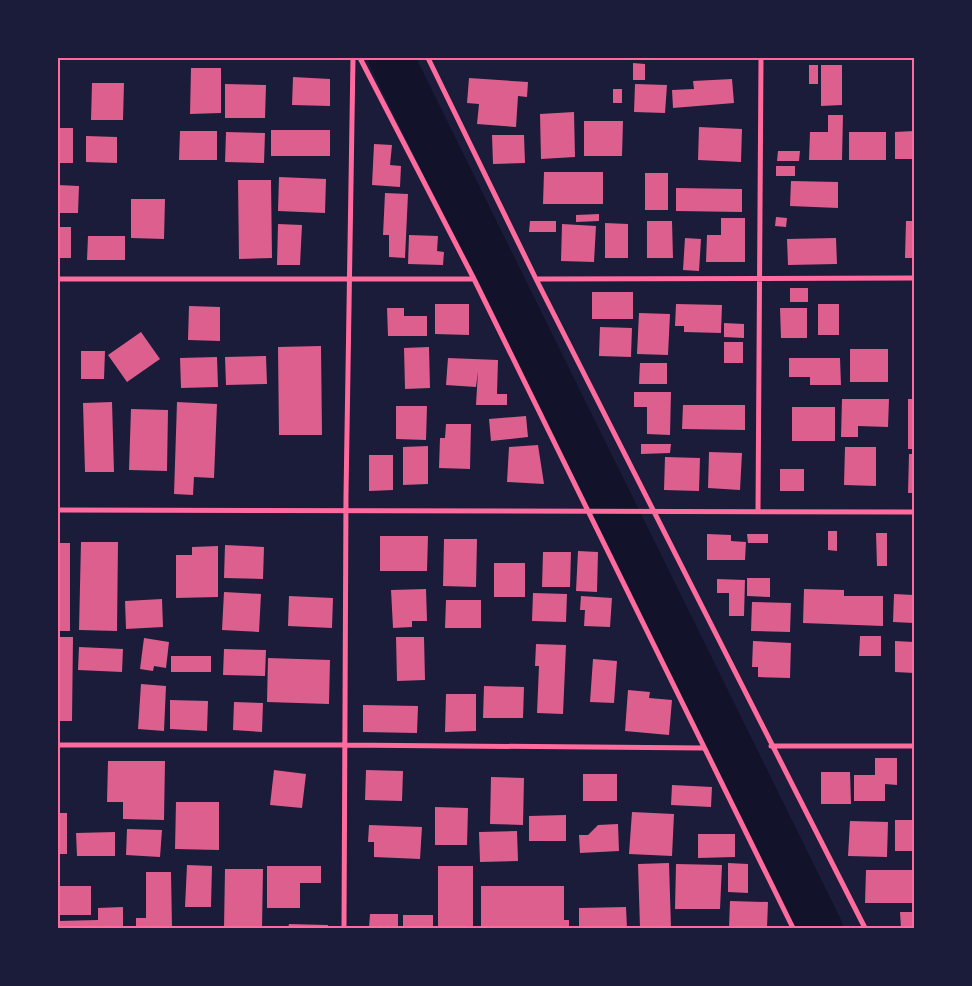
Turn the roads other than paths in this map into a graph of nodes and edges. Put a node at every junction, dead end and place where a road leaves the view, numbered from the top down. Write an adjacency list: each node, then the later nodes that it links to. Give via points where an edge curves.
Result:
1 (352, 58): 7 (street)
2 (360, 58): 8 (street)
3 (428, 58): 9 (street)
4 (761, 58): 10 (street)
5 (58, 278): 7 (street)
6 (914, 278): 10 (street)
7 (348, 279): 8 (street); 12 (street)
8 (474, 279): 15 (street)
9 (536, 279): 10 (street); 13 (street)
10 (760, 279): 14 (street)
11 (58, 510): 12 (street)
12 (346, 510): 15 (street); 17 (street)
13 (654, 511): 14 (street); 15 (street); 19 (street)
14 (758, 511): 16 (street)
15 (588, 512): 21 (street)
16 (914, 512)
17 (346, 744): 18 (street); 21 (street); 22 (street)
18 (58, 745)
19 (771, 746): 20 (street); 24 (street)
20 (914, 746)
21 (703, 748): 23 (street)
22 (344, 928)
23 (792, 928)
24 (865, 928)

